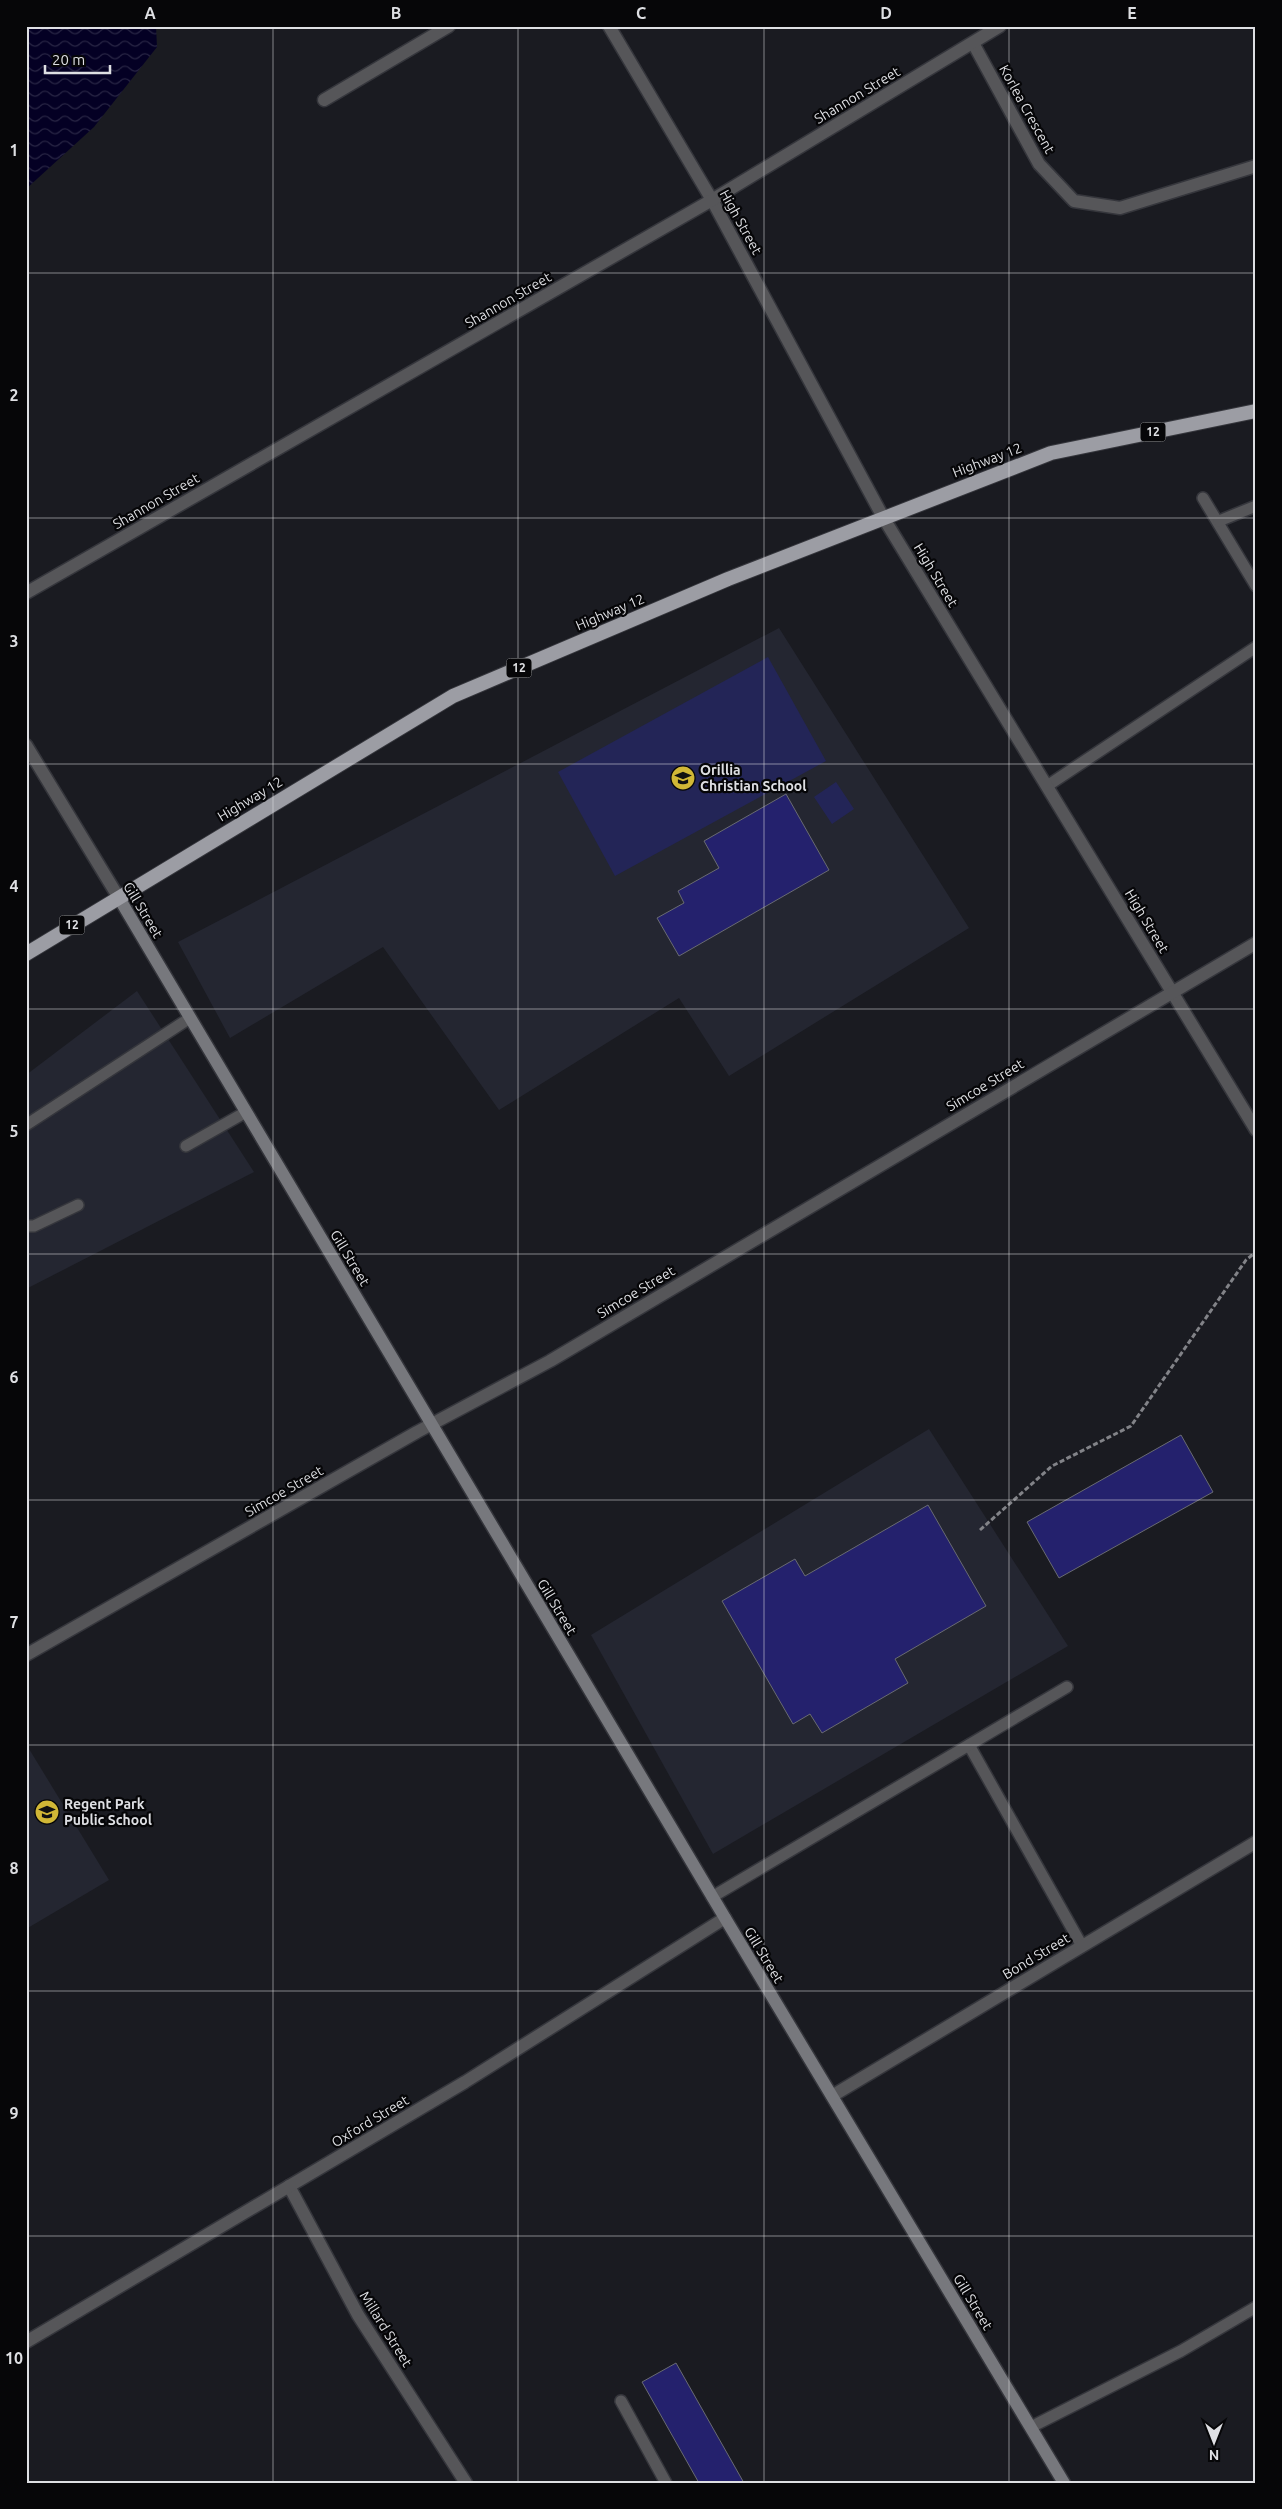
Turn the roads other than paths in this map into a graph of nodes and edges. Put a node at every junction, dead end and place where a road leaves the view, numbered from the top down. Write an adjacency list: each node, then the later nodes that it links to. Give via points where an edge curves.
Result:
1 (449, 26): 5 (street)
2 (609, 26): 7 (street, High Street)
3 (1000, 26): 4 (street, Shannon Street)
4 (973, 42): 6 (street, Korlea Crescent, via 1039,164 1074,201 1120,208); 7 (street, Shannon Street)
5 (324, 100)
6 (1256, 166)
7 (712, 200): 11 (street, High Street); 14 (street, Shannon Street)
8 (1256, 411): 11 (highway, Highway 12 / 12, via 1051,453)
9 (1203, 498): 12 (lane)
10 (1256, 506): 12 (lane)
11 (883, 518): 17 (street, High Street); 18 (highway, Highway 12 / 12, via 728,579 453,696)
12 (1219, 521): 13 (lane)
13 (1256, 586)
14 (26, 593)
15 (1256, 647): 17 (lane)
16 (26, 745): 18 (street, Gill Street)
17 (1047, 786): 21 (street, High Street)
18 (119, 898): 20 (highway, Highway 12 / 12); 22 (main road, Gill Street)
19 (1256, 943): 21 (street, Simcoe Street)
20 (26, 954)
21 (1173, 991): 25 (street, High Street); 29 (street, Simcoe Street, via 550,1361)
22 (190, 1018): 23 (main road, Gill Street); 24 (lane)
23 (246, 1112): 26 (lane); 29 (main road, Gill Street)
24 (26, 1125)
25 (1256, 1130)
26 (186, 1146)
27 (78, 1205): 28 (lane, via 34,1226)
28 (26, 1226)
29 (431, 1424): 30 (street, Simcoe Street); 34 (main road, Gill Street)
30 (26, 1655)
31 (1067, 1687): 32 (lane)
32 (969, 1745): 34 (lane); 36 (lane)
33 (1256, 1842): 36 (street, Bond Street)
34 (712, 1897): 35 (main road, Gill Street)
35 (725, 1918): 37 (main road, Gill Street); 38 (street, Oxford Street, via 465,2082)
36 (1082, 1946): 37 (street, Bond Street)
37 (832, 2096): 42 (main road, Gill Street)
38 (289, 2186): 40 (street, Oxford Street); 43 (street, Millard Street, via 358,2315)
39 (1256, 2307): 42 (lane, via 1181,2351)
40 (26, 2342)
41 (621, 2401): 44 (lane)
42 (1031, 2427): 45 (main road, Gill Street)
43 (466, 2483)
44 (666, 2483)
45 (1064, 2483)

